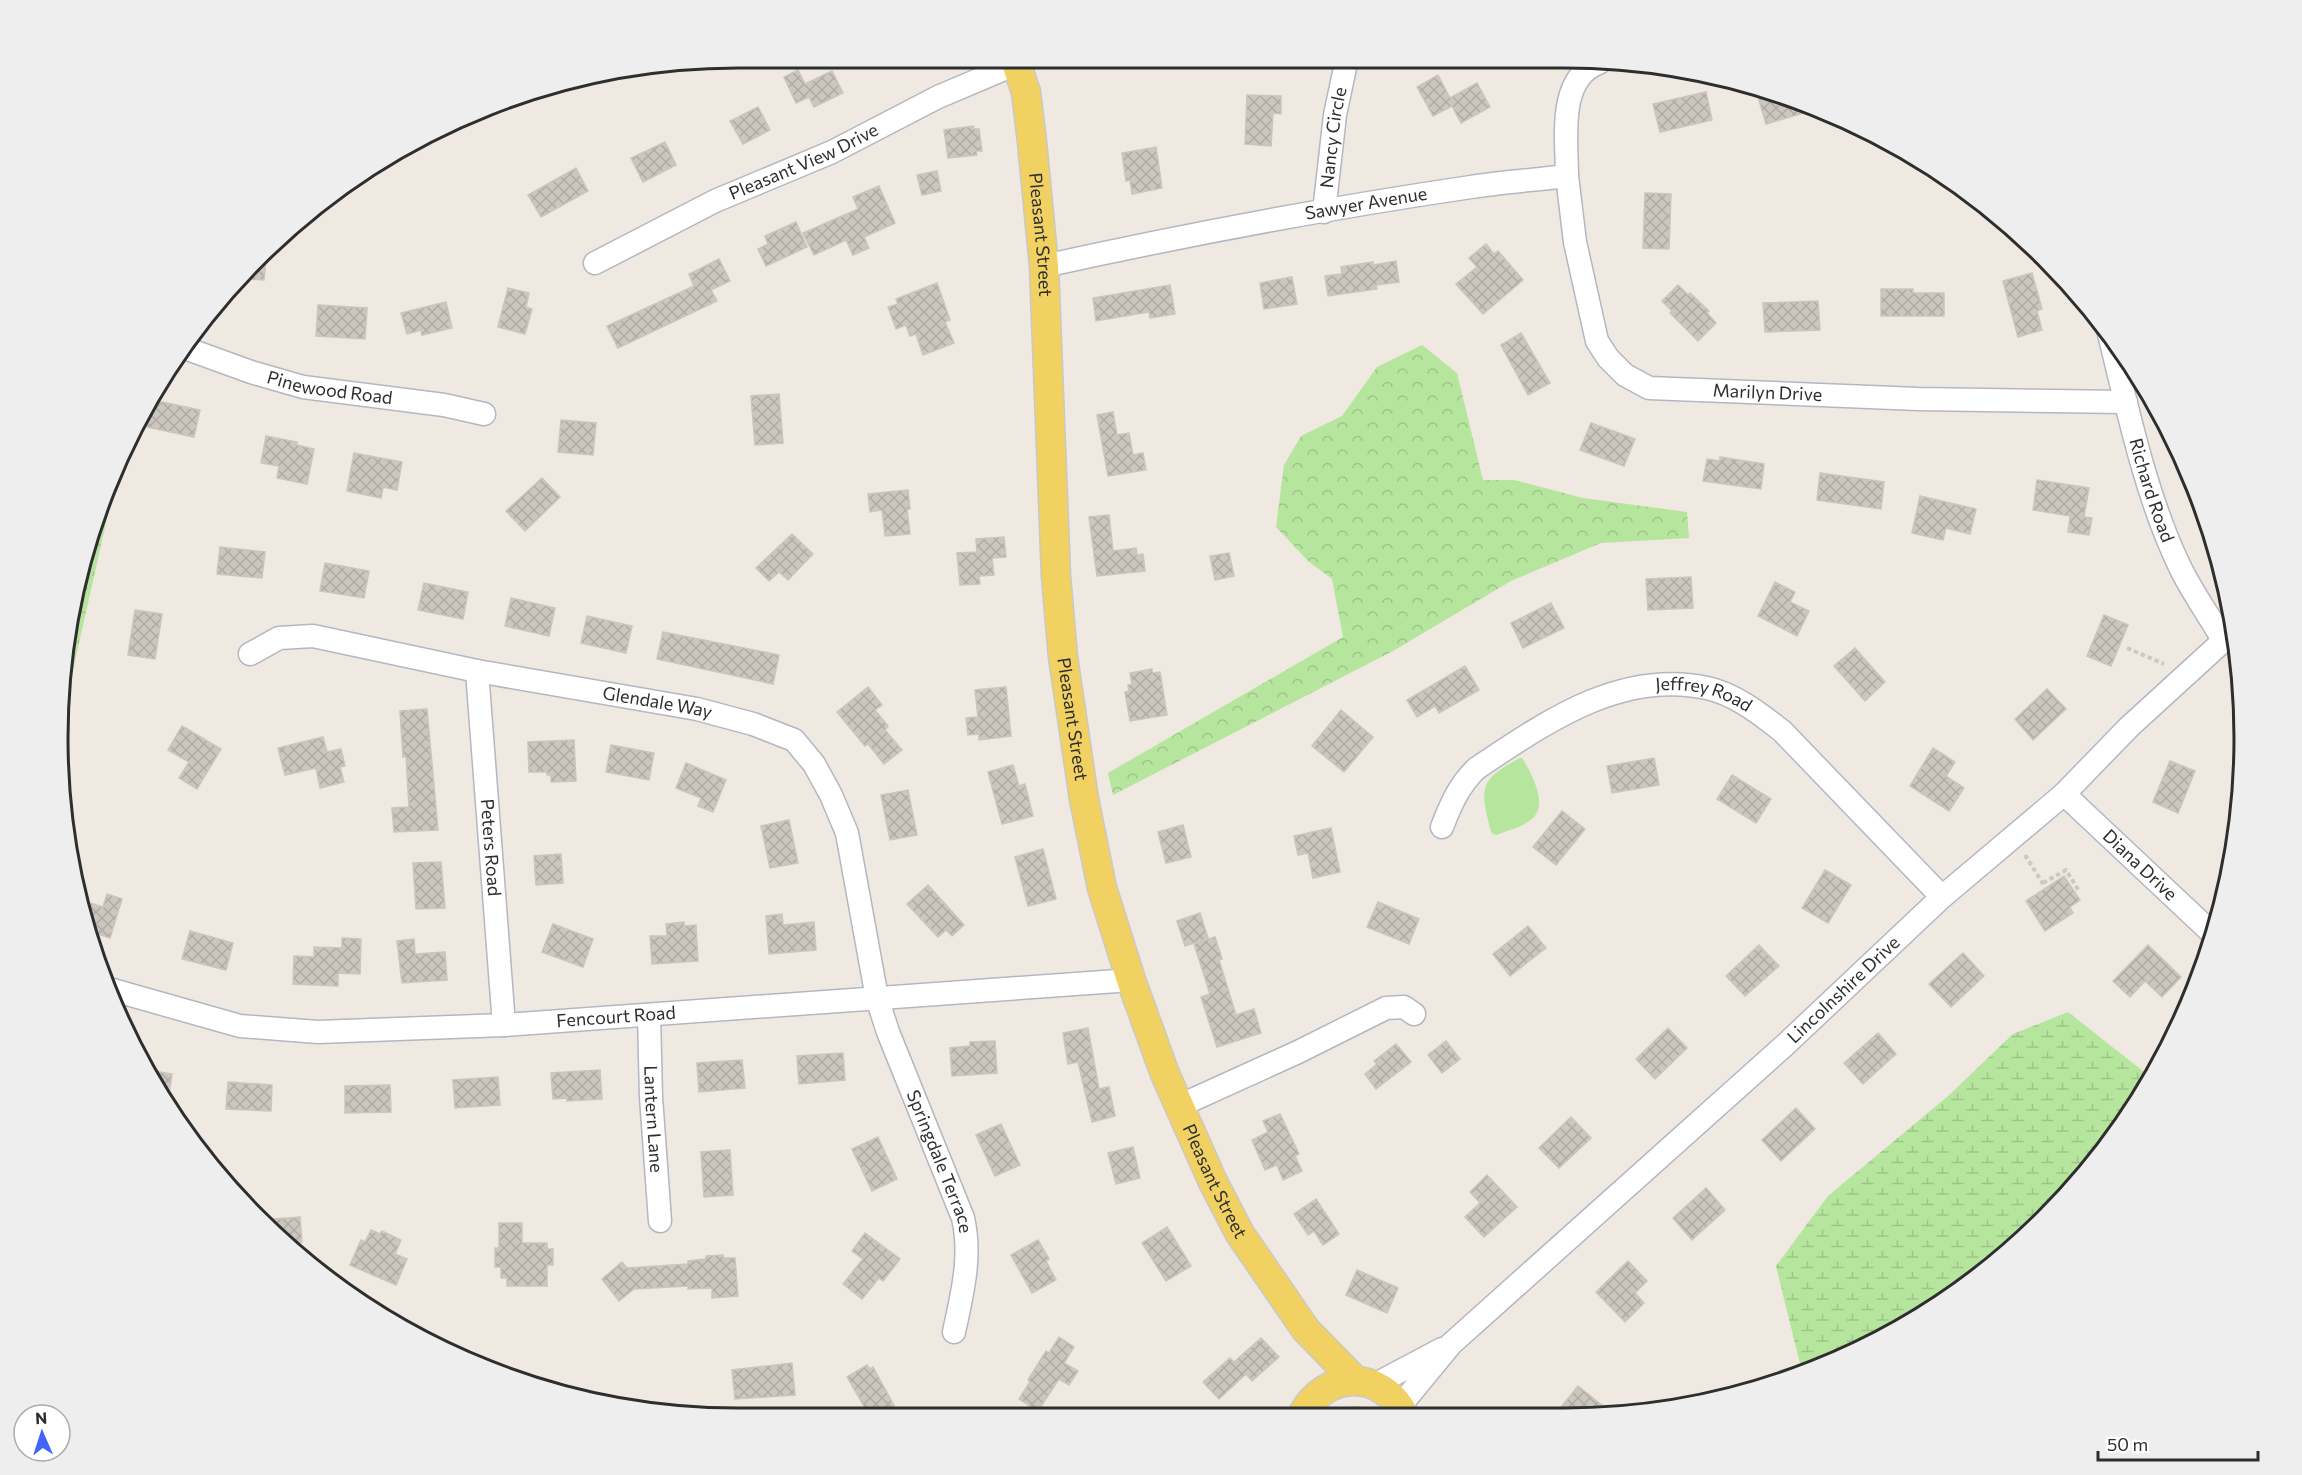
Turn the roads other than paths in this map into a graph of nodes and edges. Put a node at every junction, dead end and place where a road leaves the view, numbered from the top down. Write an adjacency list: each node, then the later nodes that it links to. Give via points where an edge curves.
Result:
1 (1005, 68): 7 (street, Pleasant View Drive, via 938,97 832,152 715,201)
2 (1018, 68): 8 (main road, Pleasant Street, via 1026,92)
3 (1345, 68): 6 (street, Nancy Circle, via 1335,115)
4 (1587, 69): 5 (street, via 1575,81 1568,99)
5 (1567, 176): 6 (street, Sawyer Avenue, via 1471,186); 11 (street, Marilyn Drive, via 1575,242 1596,341 1625,375 1649,388)
6 (1324, 212): 8 (street, Sawyer Avenue)
7 (595, 263)
8 (1044, 266): 21 (main road, Pleasant Street, via 1056,576 1068,697 1102,888)
9 (191, 350): 12 (street, Pinewood Road, via 303,387)
10 (2114, 354): 11 (street, Richard Road)
11 (2126, 402): 13 (street, Richard Road, via 2158,515 2176,559)
12 (484, 414)
13 (2226, 634)
14 (2227, 637): 17 (street, Lincolnshire Drive, via 2129,727)
15 (250, 654): 16 (street, Glendale Way, via 279,638 313,636)
16 (477, 671): 23 (street, Glendale Way, via 697,709 794,740 814,764 847,833); 26 (street, Peters Road)
17 (2064, 794): 19 (street, Lincolnshire Drive); 20 (street, Diana Drive)
18 (1442, 827): 19 (street, Jeffrey Road, via 1454,796 1477,768 1578,706 1623,689 1660,684 1708,688 1751,707 1782,731)
19 (1942, 897): 31 (street, Lincolnshire Drive, via 1785,1045)
20 (2207, 928)
21 (1131, 980): 23 (street, Fencourt Road); 27 (main road, Pleasant Street)
22 (118, 991): 26 (street, Fencourt Road, via 240,1026 318,1032)
23 (877, 998): 25 (street, Fencourt Road); 30 (street, Springdale Terrace, via 966,1231 965,1281)
24 (1414, 1014): 27 (street, via 1404,1007 1386,1008)
25 (649, 1015): 26 (street, Fencourt Road); 28 (street, Lantern Lane)
26 (504, 1025)
27 (1179, 1106): 29 (main road, Pleasant Street, via 1240,1234)
28 (660, 1221)
29 (1306, 1330): 32 (main road, Pleasant Street); 33 (main road, Pleasant Street, via 1315,1364)
30 (954, 1332)
31 (1451, 1344): 32 (street, Lincolnshire Drive); 36 (street, Lincolnshire Drive)
32 (1365, 1383): 34 (main road, via 1329,1386); 35 (main road, Pleasant Street, via 1391,1396)
33 (1306, 1408)
34 (1308, 1408)
35 (1401, 1408)
36 (1405, 1408)

